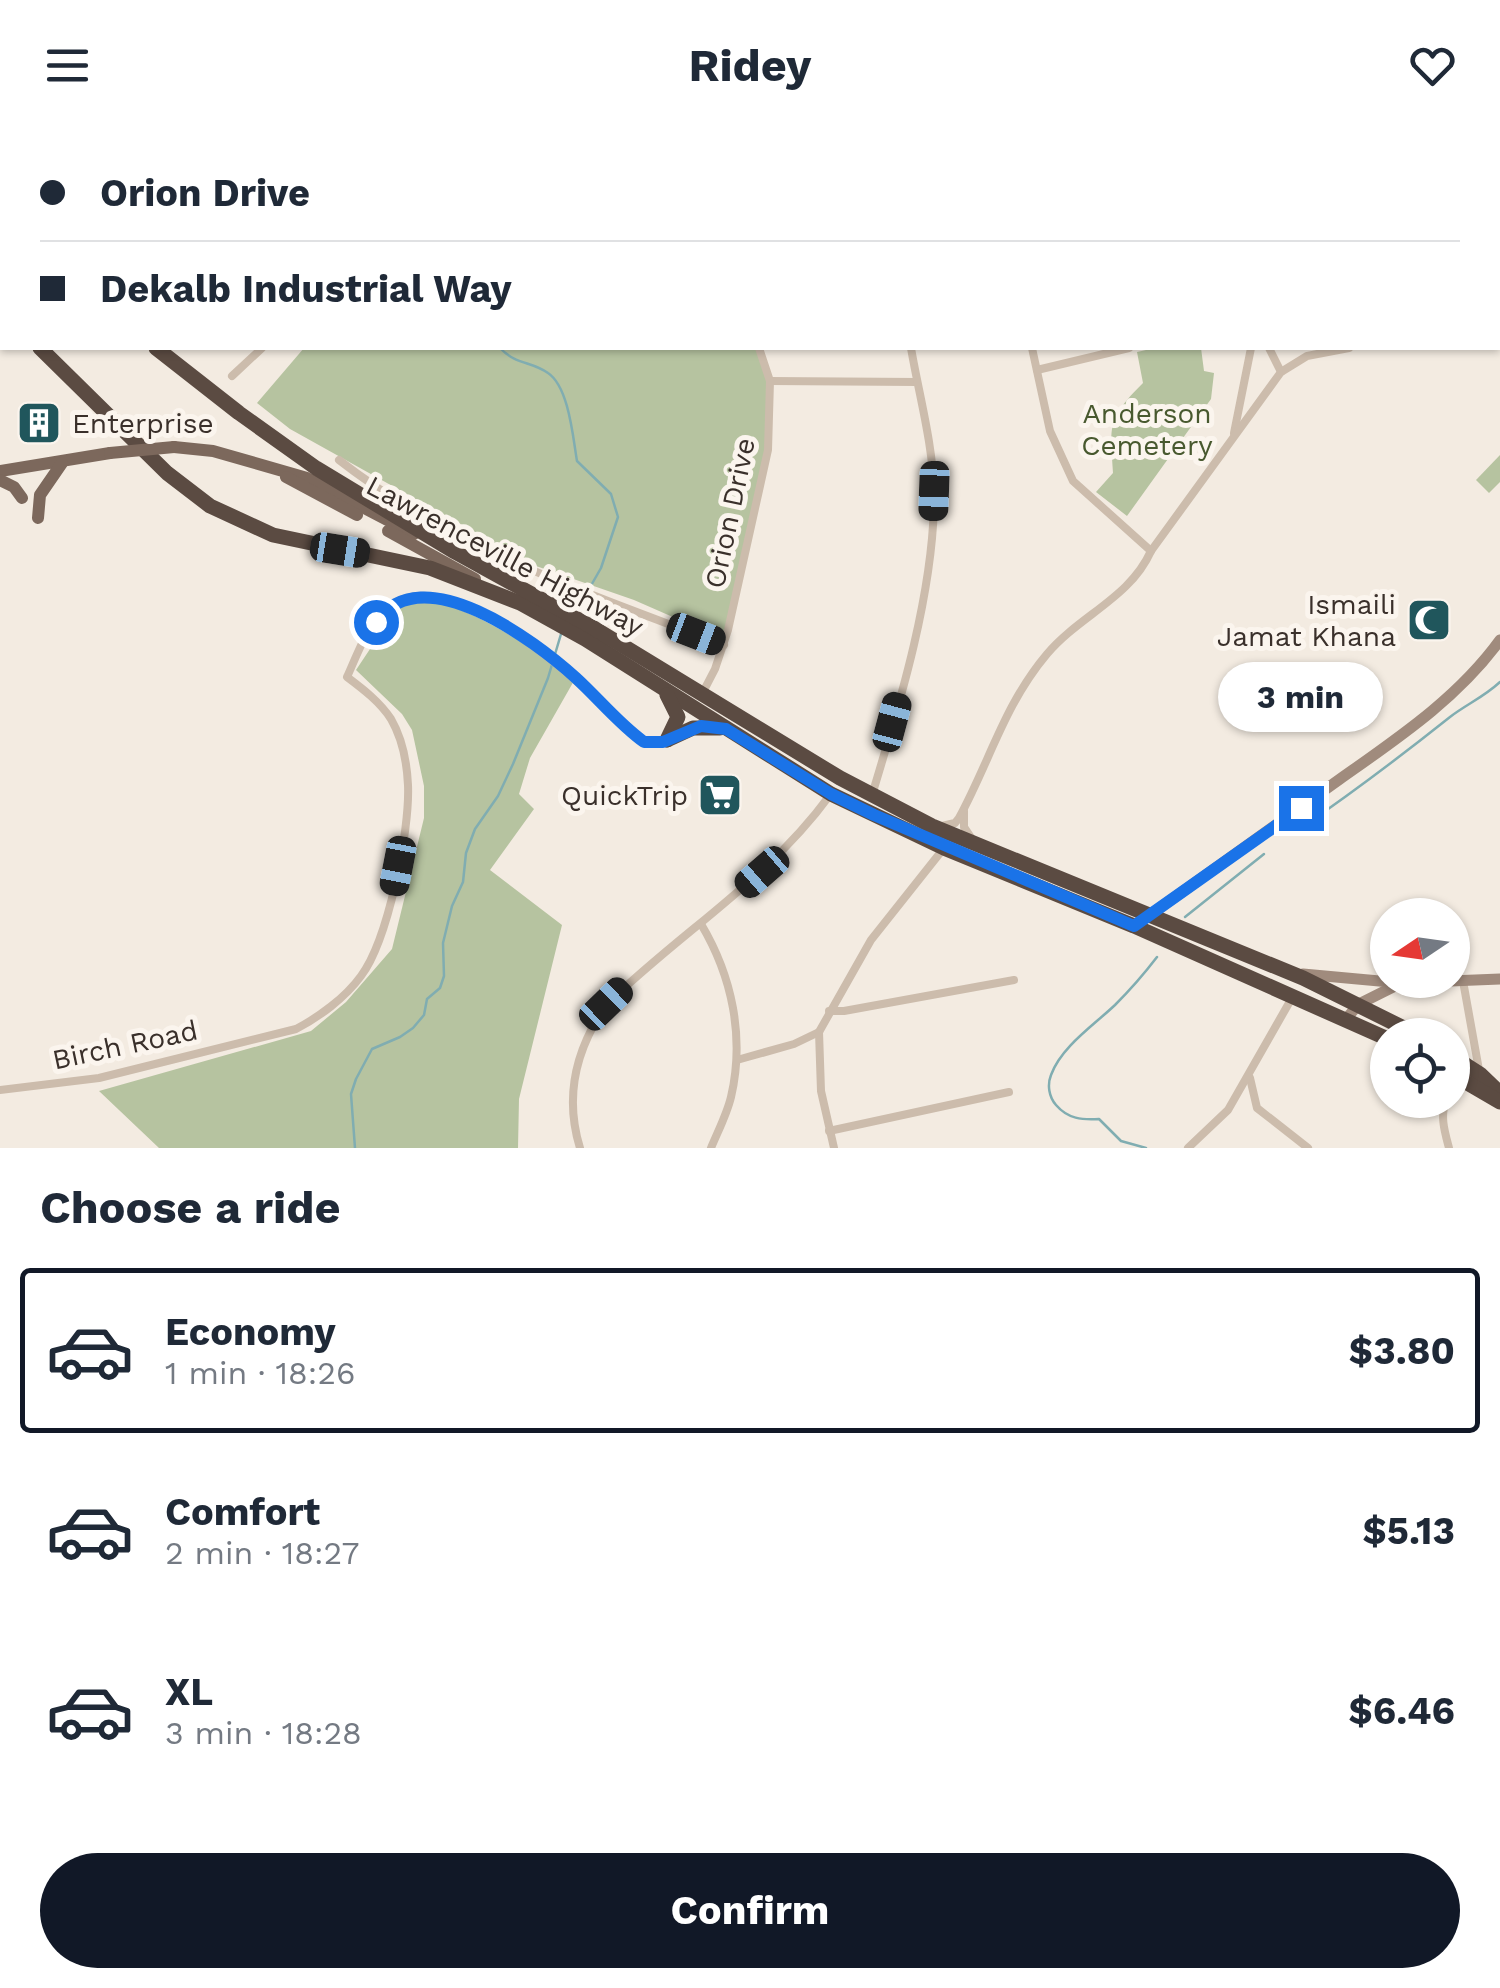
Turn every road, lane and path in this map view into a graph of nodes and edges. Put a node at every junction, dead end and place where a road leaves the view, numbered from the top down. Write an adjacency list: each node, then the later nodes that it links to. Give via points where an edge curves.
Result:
1 (42, 350): 26 (highway, via 167,473 210,506 273,535 430,568)
2 (159, 350): 25 (highway, via 316,468)
3 (260, 350): 13 (street)
4 (760, 350): 14 (street, Orion Drive)
5 (910, 350): 15 (street)
6 (1032, 350): 11 (street)
7 (1121, 350): 11 (street)
8 (1251, 350): 16 (street)
9 (1270, 350): 12 (street)
10 (1338, 350): 12 (street, via 1307,356)
11 (1037, 370): 24 (street, via 1050,431 1073,480)
12 (1281, 372): 16 (street)
13 (232, 376)
14 (770, 381): 15 (street); 30 (street, Orion Drive, via 768,450)
15 (917, 382): 36 (street, via 934,491 930,566)
16 (1233, 437): 24 (street)
17 (339, 460): 30 (street, via 456,536)
18 (62, 463): 19 (main road, Lawrenceville Highway, bridge, via 174,446); 20 (main road, Lawrenceville Highway); 23 (main road, via 40,496)
19 (262, 464): 25 (main road, Lawrenceville Highway, via 307,478); 26 (main road, Lawrenceville Highway)
20 (0, 472)
21 (0, 480): 22 (main road)
22 (22, 498)
23 (38, 518)
24 (1151, 550): 37 (street, via 1128,587 1062,639 1028,678)
25 (455, 552): 27 (highway, Lawrenceville Highway)
26 (520, 603): 27 (highway, Lawrenceville Highway)
27 (554, 614): 28 (highway, Lawrenceville Highway)
28 (589, 633): 31 (highway, Lawrenceville Highway); 32 (highway, Lawrenceville Highway)
29 (1500, 640): 41 (main road, via 1469,679 1420,720)
30 (724, 645): 32 (street, Orion Drive)
31 (662, 688): 32 (highway, Lawrenceville Highway); 34 (highway, via 678,717)
32 (698, 701): 33 (highway, Lawrenceville Highway); 34 (street, Orion Drive); 36 (highway, Lawrenceville Highway)
33 (726, 729): 34 (highway, via 701,726); 35 (highway, Lawrenceville Highway)
34 (667, 740): 62 (street, Birch Road, via 640,740 574,676 491,618 428,596 386,608 347,676 391,719 407,767 407,818 392,896 359,980 296,1028 99,1078)
35 (831, 794): 40 (highway, Lawrenceville Highway); 42 (street, via 801,835)
36 (872, 795): 38 (highway, Lawrenceville Highway)
37 (965, 806): 38 (street, via 955,823); 39 (street, via 965,830)
38 (932, 826): 39 (highway, Lawrenceville Highway)
39 (980, 846): 41 (highway, Lawrenceville Highway)
40 (944, 848): 41 (highway, Lawrenceville Highway); 52 (street, via 871,940)
41 (1141, 921): 43 (highway); 48 (highway)
42 (701, 924): 57 (street, via 734,1006); 68 (street, via 632,979 591,1027 572,1092)
43 (1288, 972): 45 (main road); 51 (highway)
44 (1014, 980): 52 (street)
45 (1370, 980)
46 (1500, 980): 47 (main road)
47 (1470, 981)
48 (1293, 996): 54 (highway); 60 (street)
49 (1371, 998): 51 (main road)
50 (1466, 998): 59 (street)
51 (1358, 1004): 53 (highway); 54 (main road)
52 (829, 1011): 55 (street)
53 (1385, 1018)
54 (1344, 1020): 56 (highway)
55 (819, 1032): 57 (street); 67 (street)
56 (1370, 1032)
57 (737, 1060): 69 (street)
58 (1470, 1068): 59 (highway)
59 (1480, 1074): 64 (highway)
60 (1249, 1077): 71 (street, via 1228,1110); 72 (street, via 1257,1108)
61 (1470, 1088): 65 (highway)
62 (0, 1090)
63 (1009, 1092): 67 (street)
64 (1500, 1093)
65 (1500, 1102)
66 (1444, 1118): 73 (street)
67 (829, 1131): 70 (street)
68 (580, 1148)
69 (711, 1148)
70 (834, 1148)
71 (1188, 1148)
72 (1308, 1148)
73 (1449, 1148)

